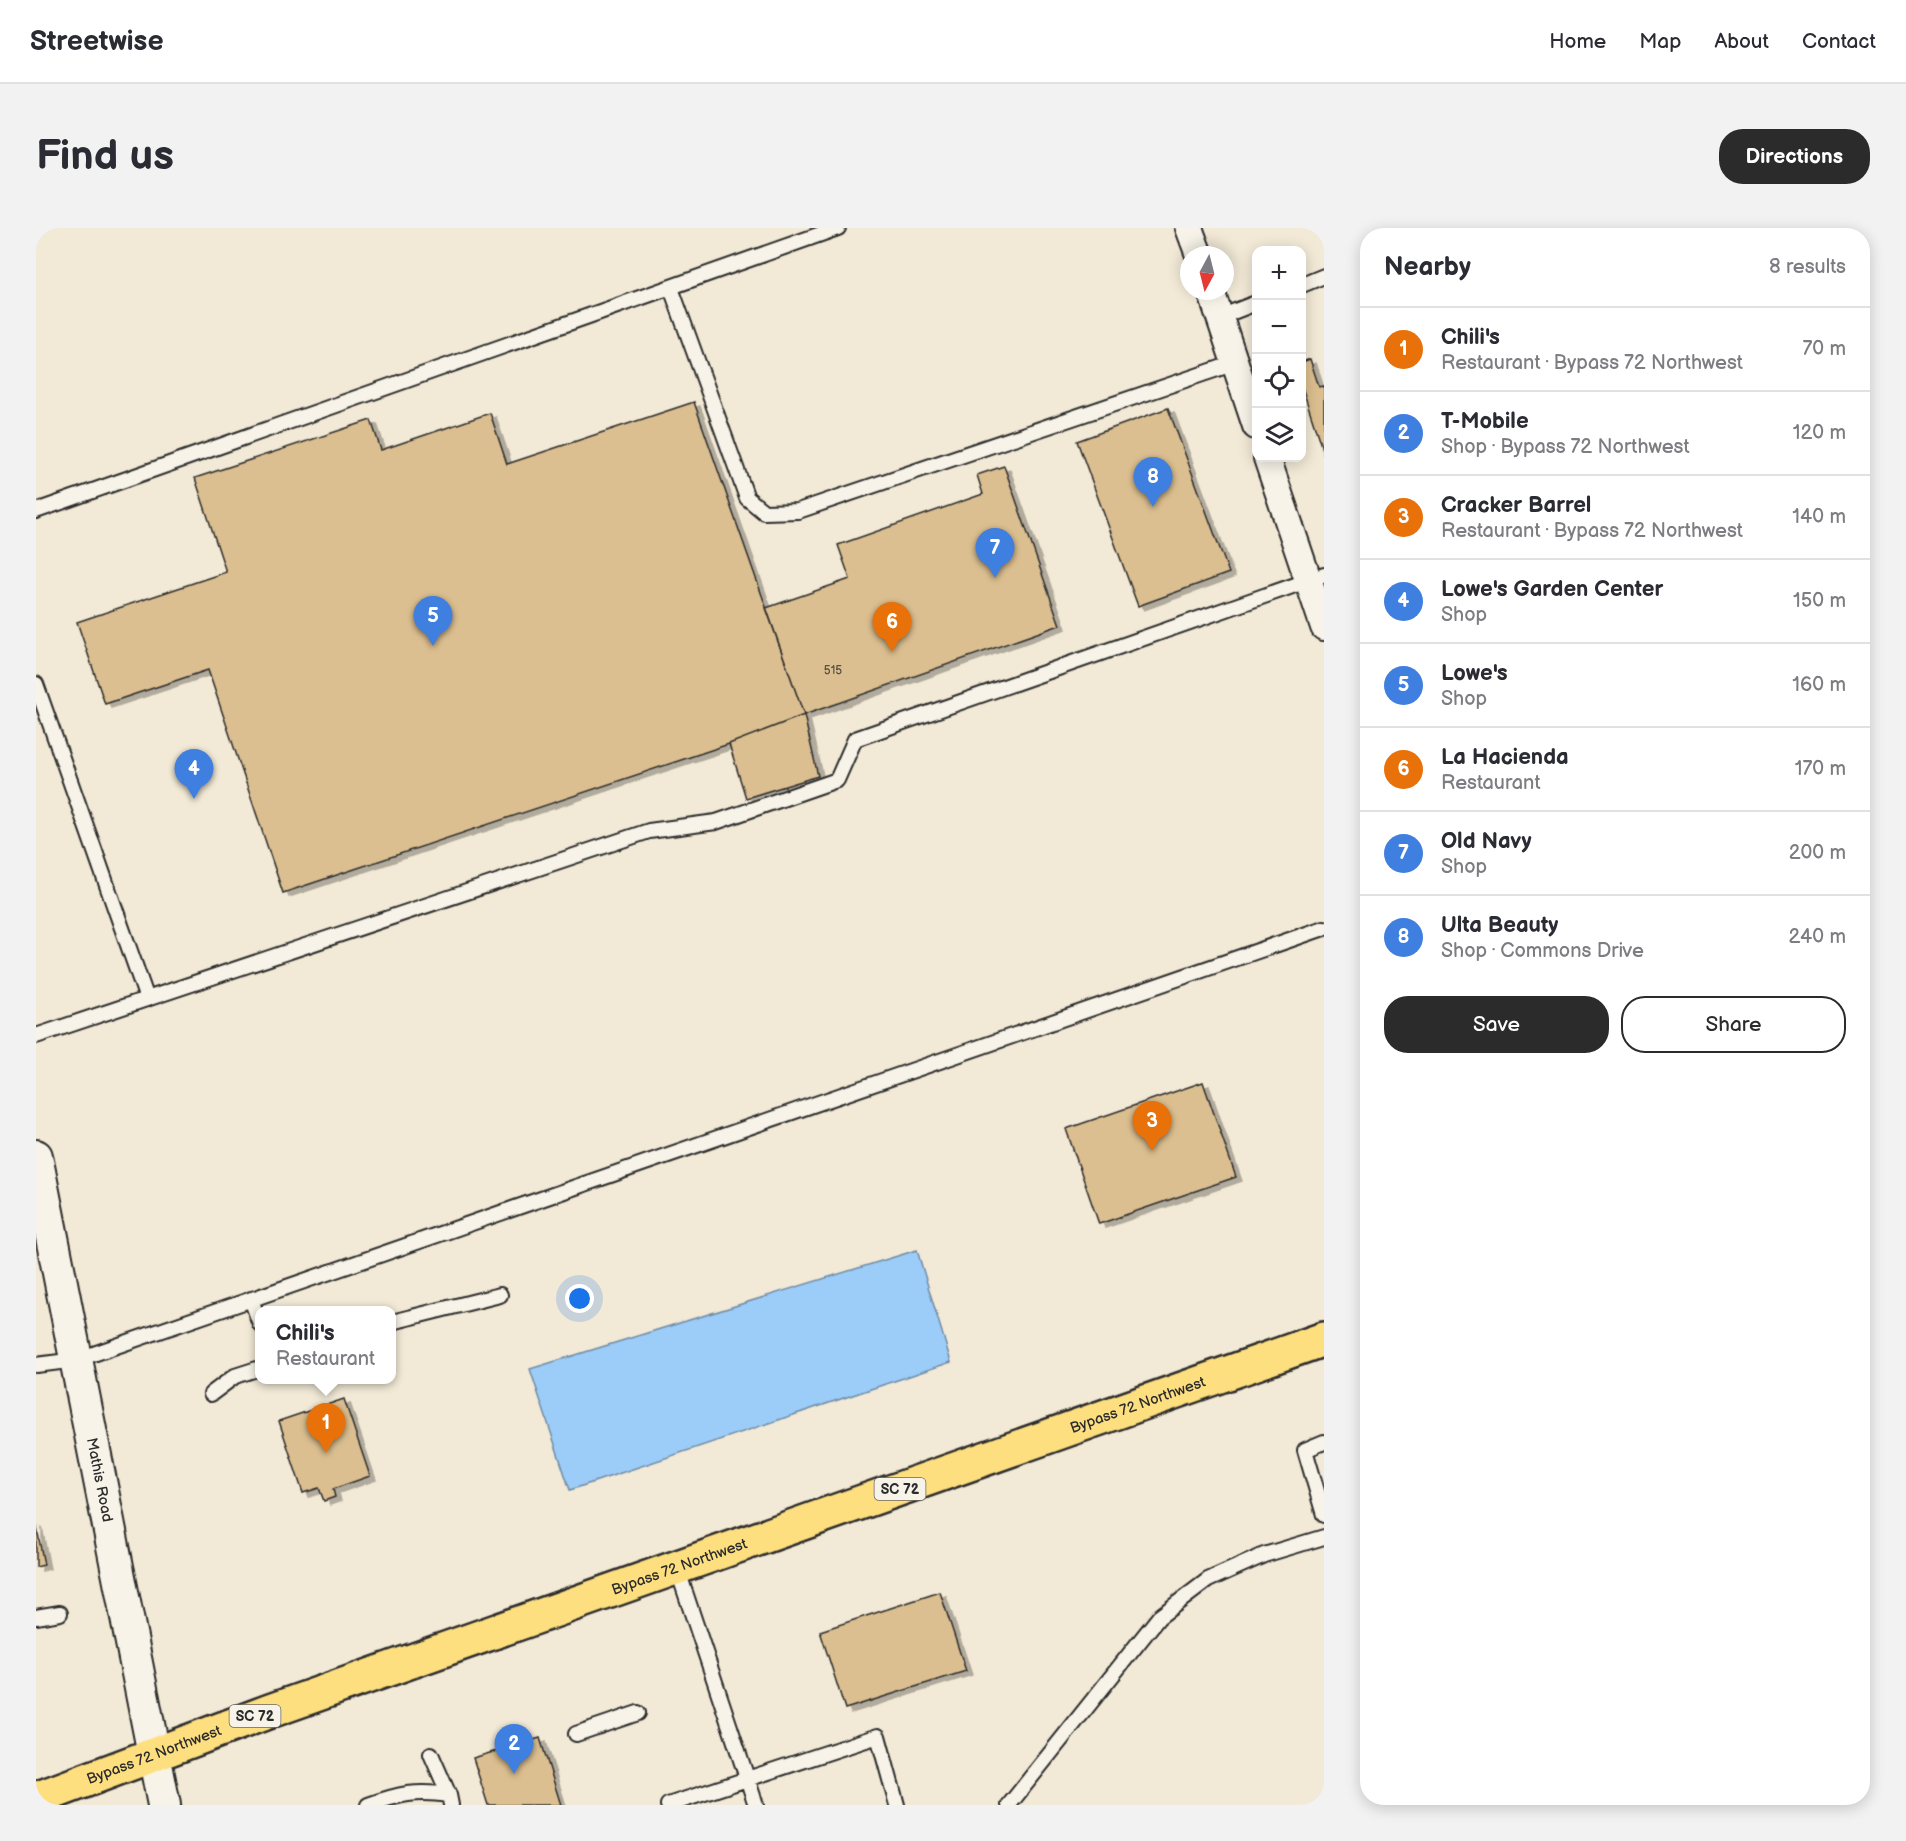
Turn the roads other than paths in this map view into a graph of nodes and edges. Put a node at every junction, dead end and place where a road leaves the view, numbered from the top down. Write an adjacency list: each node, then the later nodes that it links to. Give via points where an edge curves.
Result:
1 (838, 228): 6 (lane)
2 (1189, 228): 3 (street)
3 (1195, 246)
4 (1324, 276): 5 (lane)
5 (1306, 283)
6 (671, 288): 10 (lane, via 747,498 764,512 798,511); 13 (lane)
7 (1214, 300): 9 (street)
8 (1252, 305): 9 (lane)
9 (1220, 317): 10 (street)
10 (1235, 363): 11 (street)
11 (1252, 412)
12 (1269, 462): 14 (street)
13 (36, 511)
14 (1316, 578): 15 (street); 18 (lane, via 855,739 837,780 829,783 716,822 649,831)
15 (1324, 627)
16 (36, 684): 18 (lane)
17 (1324, 928): 22 (lane)
18 (147, 999): 19 (lane)
19 (36, 1036)
20 (36, 1156): 26 (street, Mathis Road)
21 (500, 1295): 24 (lane)
22 (251, 1299): 23 (lane); 26 (lane)
23 (255, 1310)
24 (396, 1321)
25 (1324, 1339): 33 (highway, Bypass 72 Northwest / SC 72)
26 (76, 1360): 27 (lane); 38 (street, Mathis Road)
27 (36, 1365)
28 (255, 1370): 29 (lane, via 235,1376)
29 (211, 1394)
30 (1324, 1443): 31 (lane, via 1305,1449)
31 (1324, 1515)
32 (1324, 1537): 48 (lane, via 1264,1555 1208,1580 1159,1617)
33 (677, 1568): 38 (highway, Bypass 72 Northwest / SC 72); 40 (lane)
34 (60, 1613): 35 (lane)
35 (36, 1617)
36 (638, 1713): 37 (lane)
37 (576, 1734)
38 (154, 1754): 41 (highway, Bypass 72 Northwest / SC 72); 43 (street, Mathis Road)
39 (431, 1754): 42 (lane)
40 (747, 1778): 45 (lane); 46 (lane); 47 (lane, via 878,1736)
41 (36, 1799)
42 (450, 1800): 44 (lane, via 425,1791 401,1793)
43 (164, 1805)
44 (368, 1805)
45 (668, 1805)
46 (756, 1805)
47 (897, 1805)
48 (1009, 1805)

